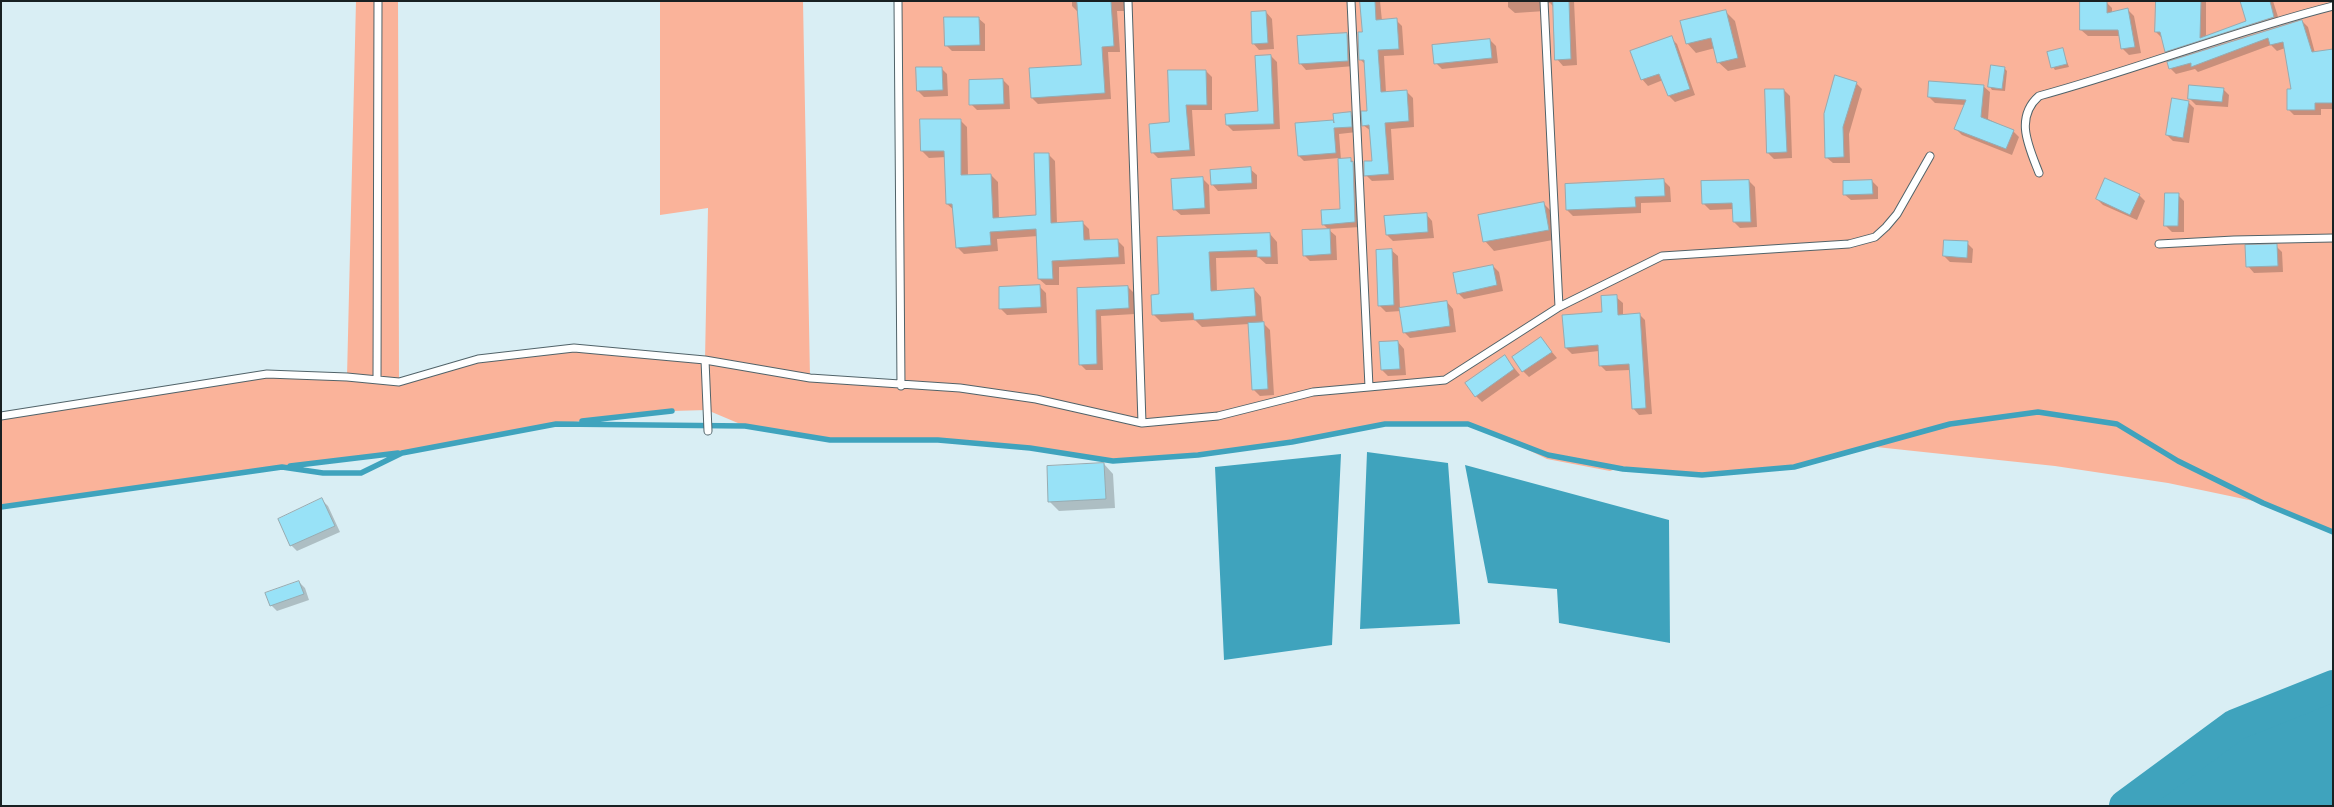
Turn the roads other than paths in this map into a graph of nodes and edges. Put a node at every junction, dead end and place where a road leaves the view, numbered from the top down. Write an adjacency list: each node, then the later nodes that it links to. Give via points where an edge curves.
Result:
1 (378, 1): 13 (lane)
2 (898, 1): 14 (lane)
3 (1128, 1): 17 (lane)
4 (1351, 1): 15 (lane)
5 (1544, 1): 11 (lane)
6 (2333, 6): 8 (lane, via 2039,96 2028,107 2025,120 2028,143)
7 (1930, 156): 11 (lane, via 1897,214 1875,238 1849,244 1662,256)
8 (2039, 173)
9 (2333, 238): 10 (lane)
10 (2159, 244)
11 (1559, 306): 15 (lane, via 1444,380)
12 (705, 360): 13 (lane, via 574,348 478,359 399,382); 14 (lane, via 810,378); 18 (lane)
13 (377, 380): 16 (lane, via 267,374)
14 (902, 386): 17 (lane, via 960,388 1036,399)
15 (1369, 387): 17 (lane, via 1313,392 1218,416)
16 (1, 416)
17 (1142, 423)
18 (708, 431)

